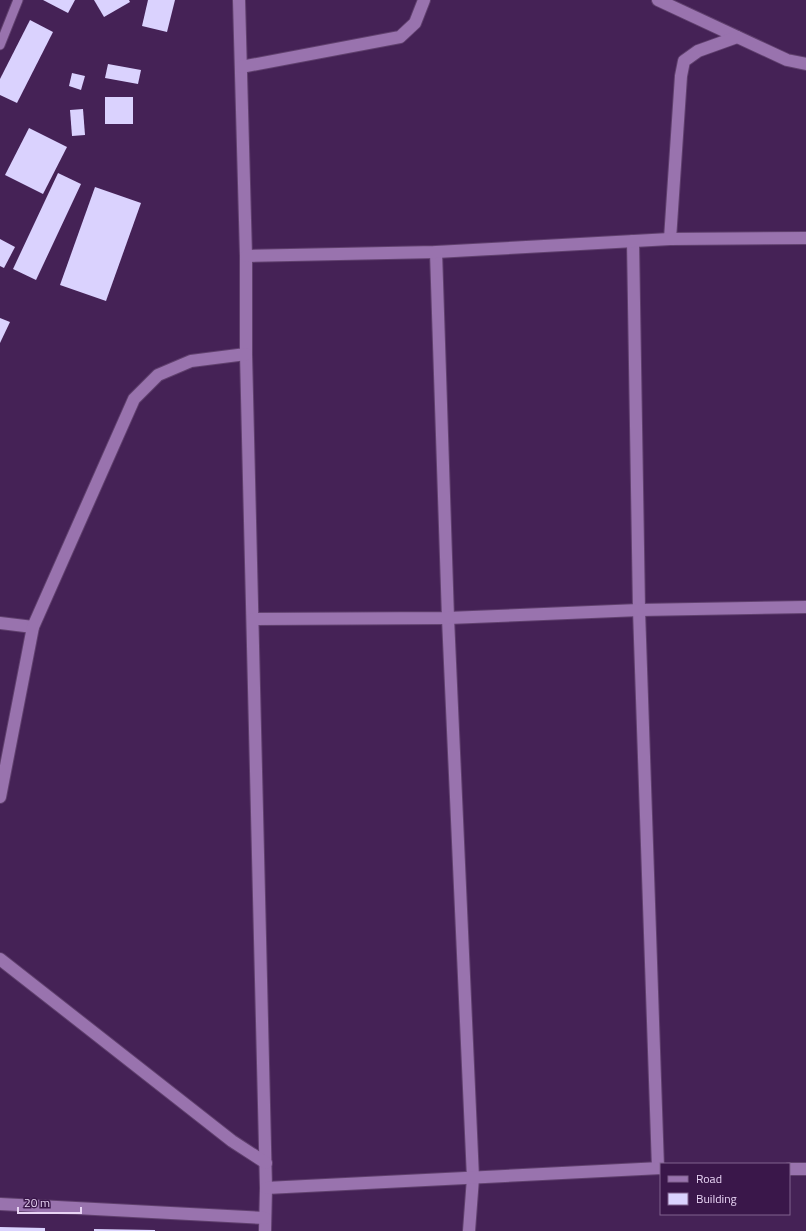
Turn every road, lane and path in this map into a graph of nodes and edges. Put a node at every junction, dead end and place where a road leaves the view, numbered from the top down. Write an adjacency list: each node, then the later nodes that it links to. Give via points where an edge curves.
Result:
1 (18, 0): 6 (lane)
2 (239, 0): 8 (street)
3 (424, 0): 8 (street, via 415,23 400,37)
4 (658, 0): 5 (street)
5 (737, 37): 7 (street, via 787,60); 10 (street, via 698,51 684,61)
6 (0, 45)
7 (806, 64)
8 (241, 67): 13 (street)
9 (806, 238): 10 (street)
10 (670, 239): 11 (street)
11 (633, 241): 12 (street); 16 (street)
12 (436, 252): 13 (street); 17 (street)
13 (246, 256): 14 (street)
14 (246, 354): 18 (street); 20 (street, via 191,361 158,375 134,399)
15 (806, 606): 16 (street)
16 (638, 610): 17 (street); 24 (street)
17 (448, 618): 18 (street); 27 (street)
18 (253, 619): 23 (street)
19 (0, 623): 20 (street)
20 (33, 627): 21 (street)
21 (0, 797)
22 (0, 959): 23 (street, via 232,1141)
23 (266, 1163): 28 (street)
24 (659, 1168): 27 (street)
25 (790, 1168): 26 (street)
26 (806, 1169)
27 (473, 1178): 28 (street); 32 (street)
28 (266, 1188): 30 (street)
29 (0, 1204): 30 (street)
30 (265, 1218): 31 (street)
31 (264, 1231)
32 (469, 1231)

